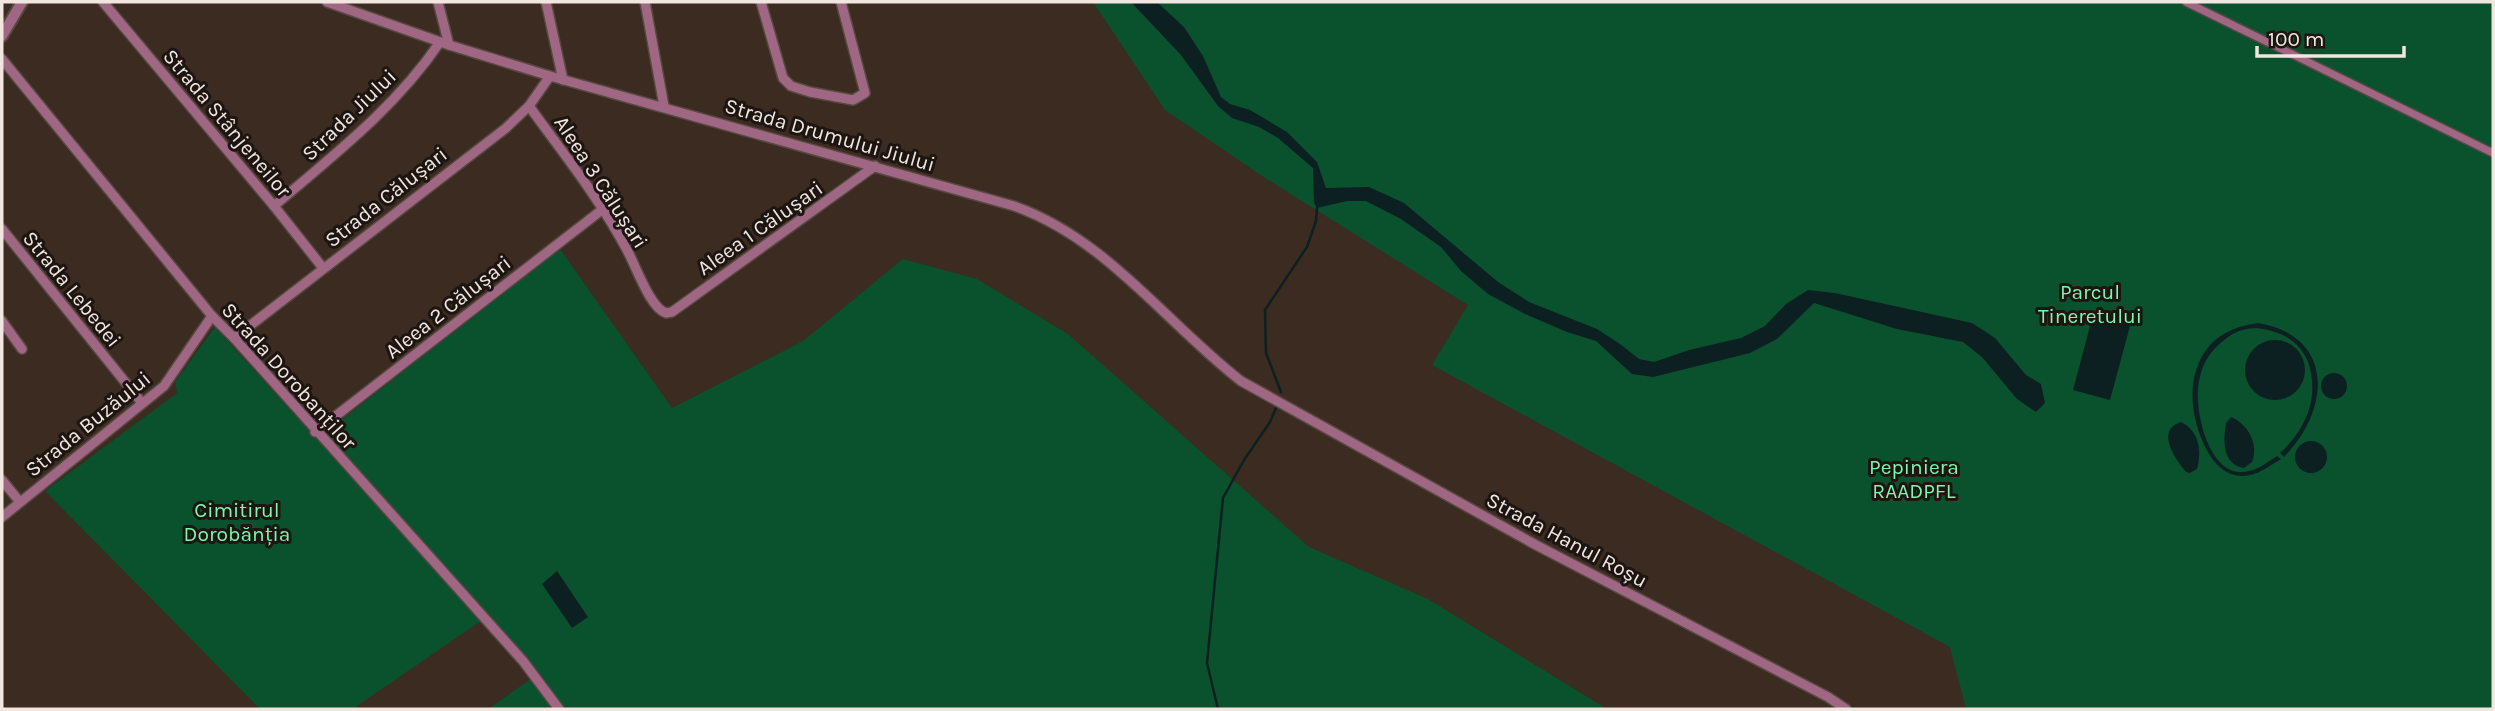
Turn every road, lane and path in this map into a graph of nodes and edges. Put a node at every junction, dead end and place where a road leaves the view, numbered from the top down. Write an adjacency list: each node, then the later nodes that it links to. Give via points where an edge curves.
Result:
1 (22, 2): 12 (street)
2 (103, 2): 21 (street, Strada Stânjeneilor)
3 (327, 2): 11 (street, Strada Drumului Jiului)
4 (352, 2): 11 (street)
5 (438, 2): 13 (street)
6 (546, 2): 16 (street)
7 (645, 2): 18 (street)
8 (761, 2): 9 (street, via 783,78 810,92 853,100 866,93)
9 (841, 2)
10 (2186, 2): 19 (street)
11 (354, 12): 13 (street, Strada Drumului Jiului)
12 (2, 36)
13 (444, 44): 15 (street, Strada Drumului Jiului); 21 (street, Strada Jiului, via 386,109)
14 (2, 59): 26 (street, Strada Dorobanților)
15 (550, 76): 16 (street, Strada Drumului Jiului); 17 (street, Strada Călușari)
16 (564, 80): 18 (street, Strada Drumului Jiului)
17 (529, 106): 22 (street, Aleea 3 Călușari); 24 (street, Strada Călușari)
18 (664, 106): 20 (street, Strada Drumului Jiului)
19 (2493, 153)
20 (875, 166): 25 (street, Aleea 1 Călușari, via 672,312); 30 (street, Strada Drumului Jiului, via 1041,215 1111,263 1211,358)
21 (274, 206): 24 (street, Strada Stânjeneilor)
22 (603, 209): 25 (street, Aleea 3 Călușari); 32 (street, Aleea 2 Călușari)
23 (2, 229): 31 (street, Strada Lebedei)
24 (323, 268): 28 (street, Strada Călușari)
25 (663, 313)
26 (212, 316): 28 (street, Strada Dorobanților); 31 (street, Strada Buzăului, via 164,386)
27 (2, 321): 29 (street)
28 (234, 338): 32 (street, Strada Dorobanților)
29 (22, 349)
30 (1273, 398): 37 (street, Strada Hanul Roșu, via 1536,545)
31 (142, 403): 34 (street, Strada Buzăului)
32 (315, 432): 36 (street, Strada Dorobanților, via 523,661)
33 (2, 480): 34 (street)
34 (20, 502): 35 (street, Strada Buzăului)
35 (2, 517)
36 (559, 709)
37 (1846, 709)

